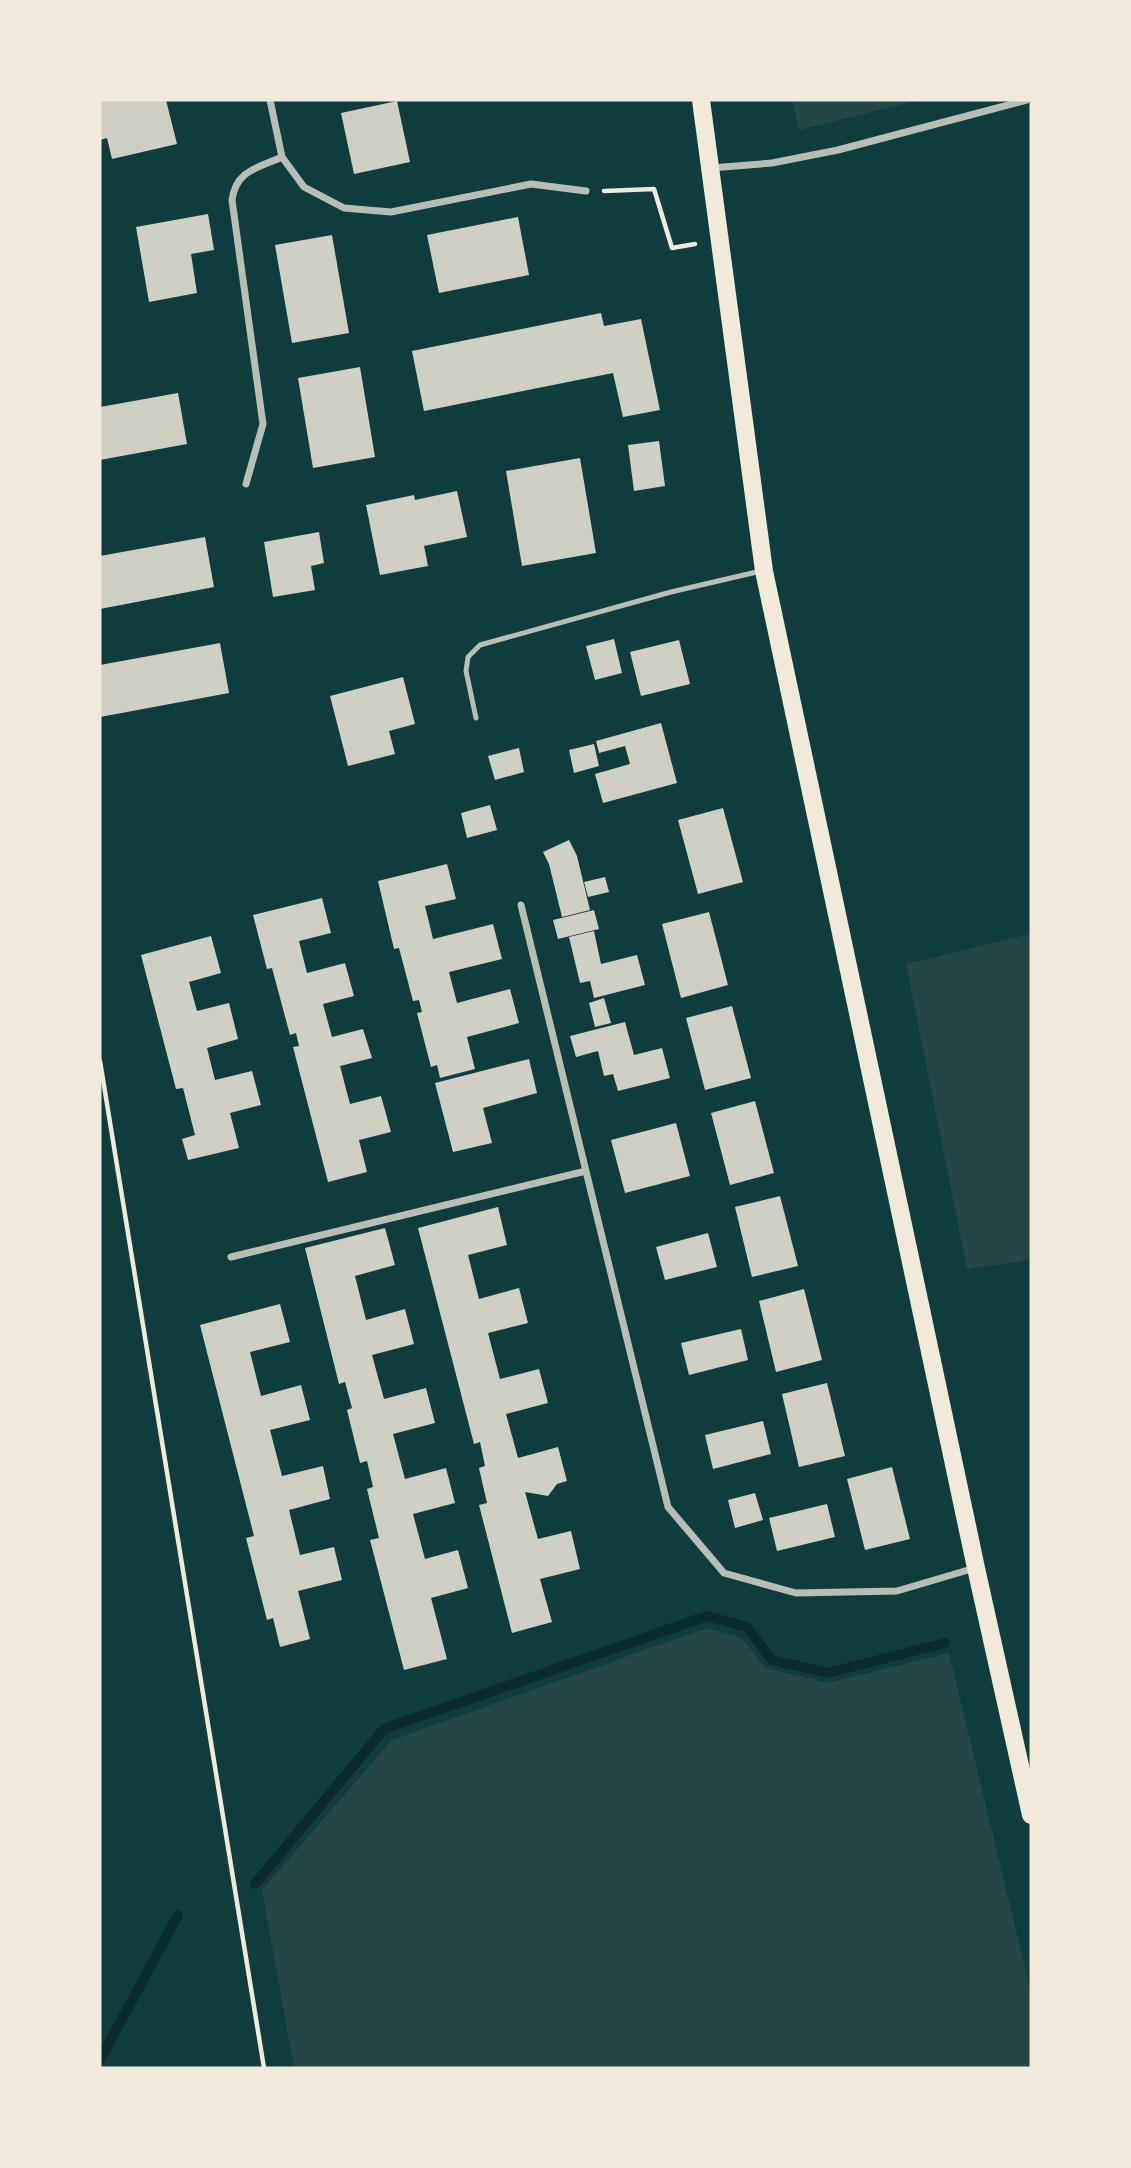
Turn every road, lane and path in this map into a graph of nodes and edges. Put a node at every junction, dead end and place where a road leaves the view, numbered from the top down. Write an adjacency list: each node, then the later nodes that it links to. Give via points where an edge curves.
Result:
1 (270, 100): 4 (street)
2 (701, 100): 5 (main road)
3 (1027, 100): 5 (street, via 838,150 772,163)
4 (282, 157): 6 (street, via 304,187 344,208 391,212 531,184); 8 (street, via 234,184 232,200 263,424)
5 (711, 168): 7 (main road)
6 (586, 191): 7 (path, via 654,189 672,248)
7 (720, 240): 9 (main road)
8 (246, 484)
9 (764, 570): 10 (lane, via 480,645 468,657 466,671); 15 (main road)
10 (476, 718)
11 (521, 905): 13 (street)
12 (100, 1061): 17 (path)
13 (586, 1171): 14 (street); 15 (street, via 668,1507 724,1573 796,1593 897,1591)
14 (231, 1257)
15 (976, 1568): 16 (main road)
16 (1031, 1815)
17 (264, 2068)

